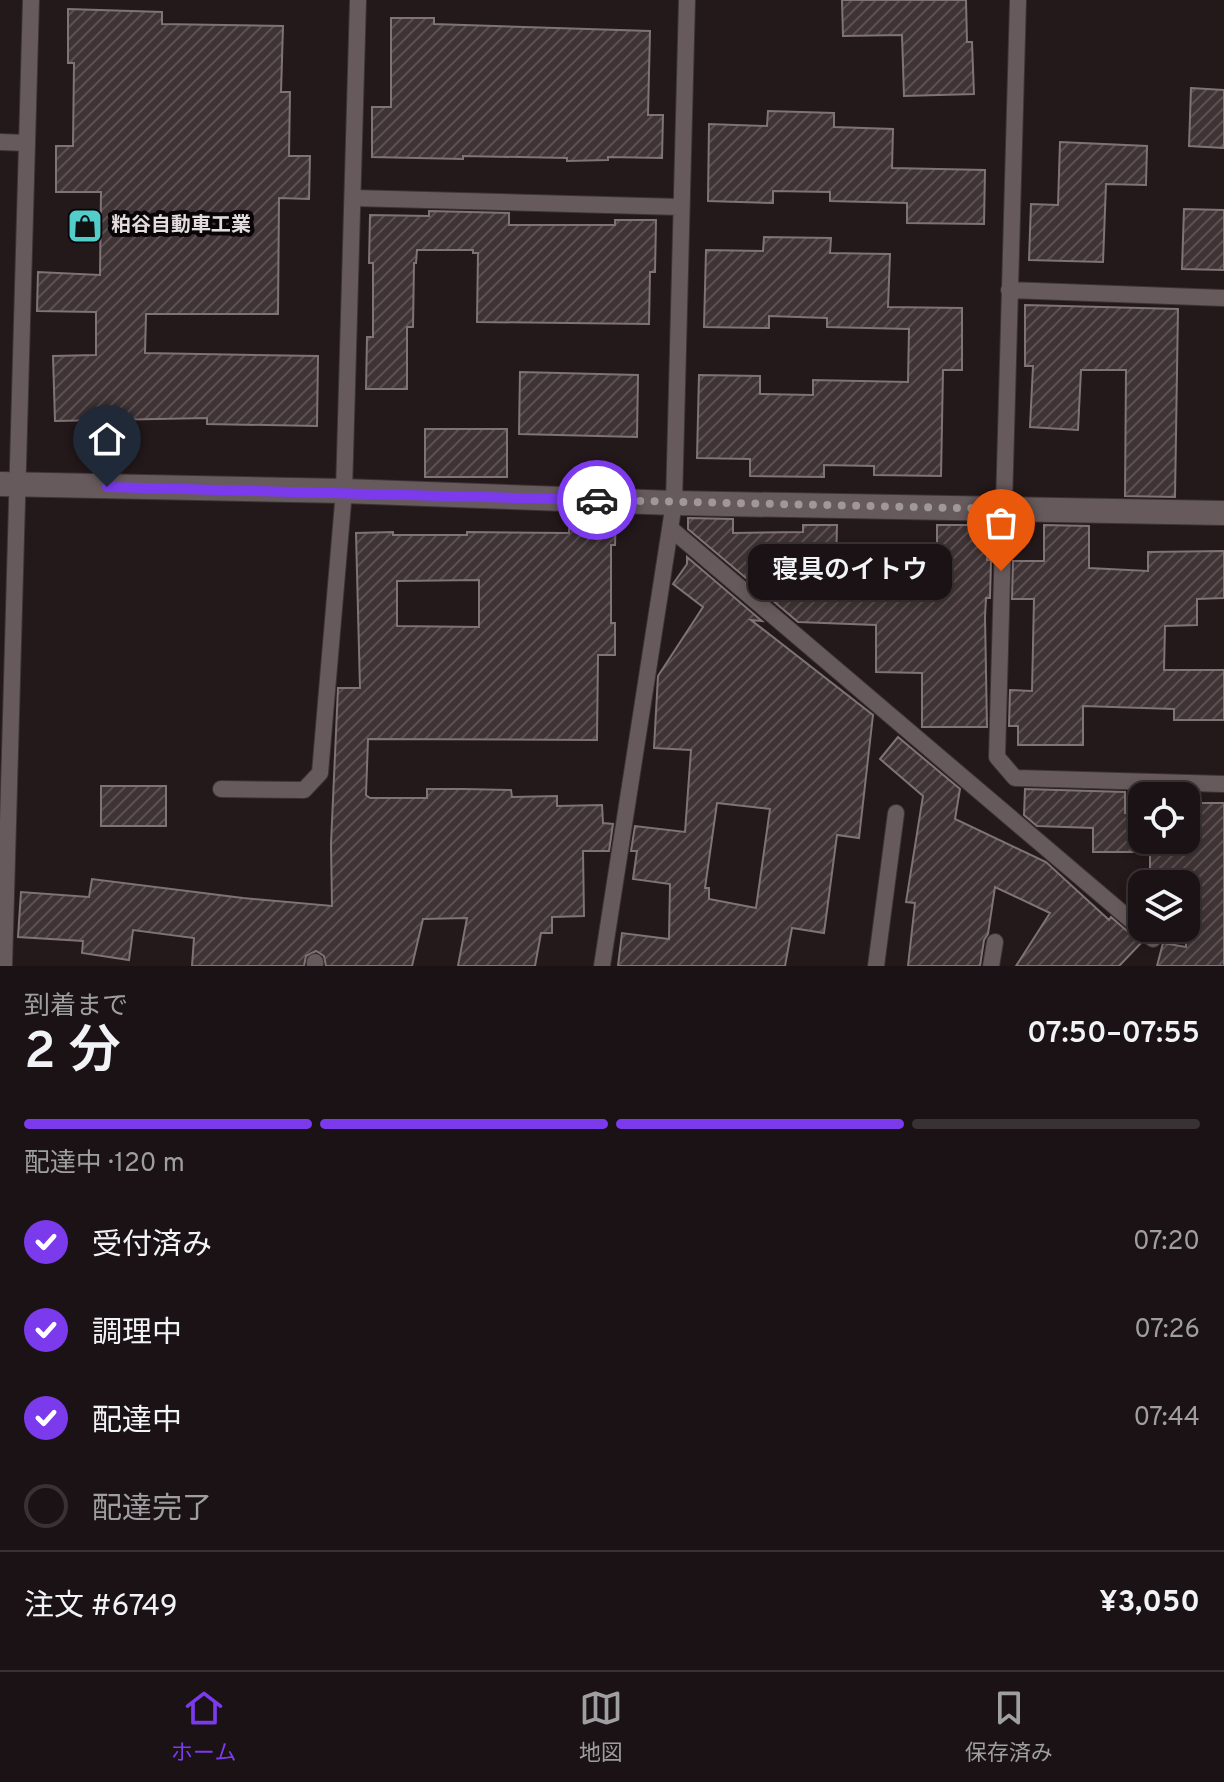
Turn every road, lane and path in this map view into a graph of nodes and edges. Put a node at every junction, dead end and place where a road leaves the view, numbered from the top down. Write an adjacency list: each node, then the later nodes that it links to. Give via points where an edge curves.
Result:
1 (31, 0): 6 (lane)
2 (358, 0): 7 (lane)
3 (687, 0): 8 (lane)
4 (1018, 0): 9 (lane)
5 (0, 142): 6 (lane)
6 (27, 143): 11 (lane)
7 (353, 198): 8 (lane); 12 (lane)
8 (680, 207): 13 (lane)
9 (1009, 290): 10 (lane); 14 (lane)
10 (1224, 298)
11 (9, 485): 12 (street); 22 (lane)
12 (344, 491): 13 (street); 18 (lane, via 320,773 304,790)
13 (674, 503): 14 (street); 16 (lane)
14 (1002, 509): 15 (street); 17 (lane, via 997,757 1015,778)
15 (1224, 513)
16 (670, 528): 20 (lane); 23 (lane)
17 (1224, 784)
18 (221, 789)
19 (896, 813): 24 (lane)
20 (1128, 918)
21 (995, 942): 25 (lane)
22 (4, 966)
23 (602, 966)
24 (876, 966)
25 (991, 966)

